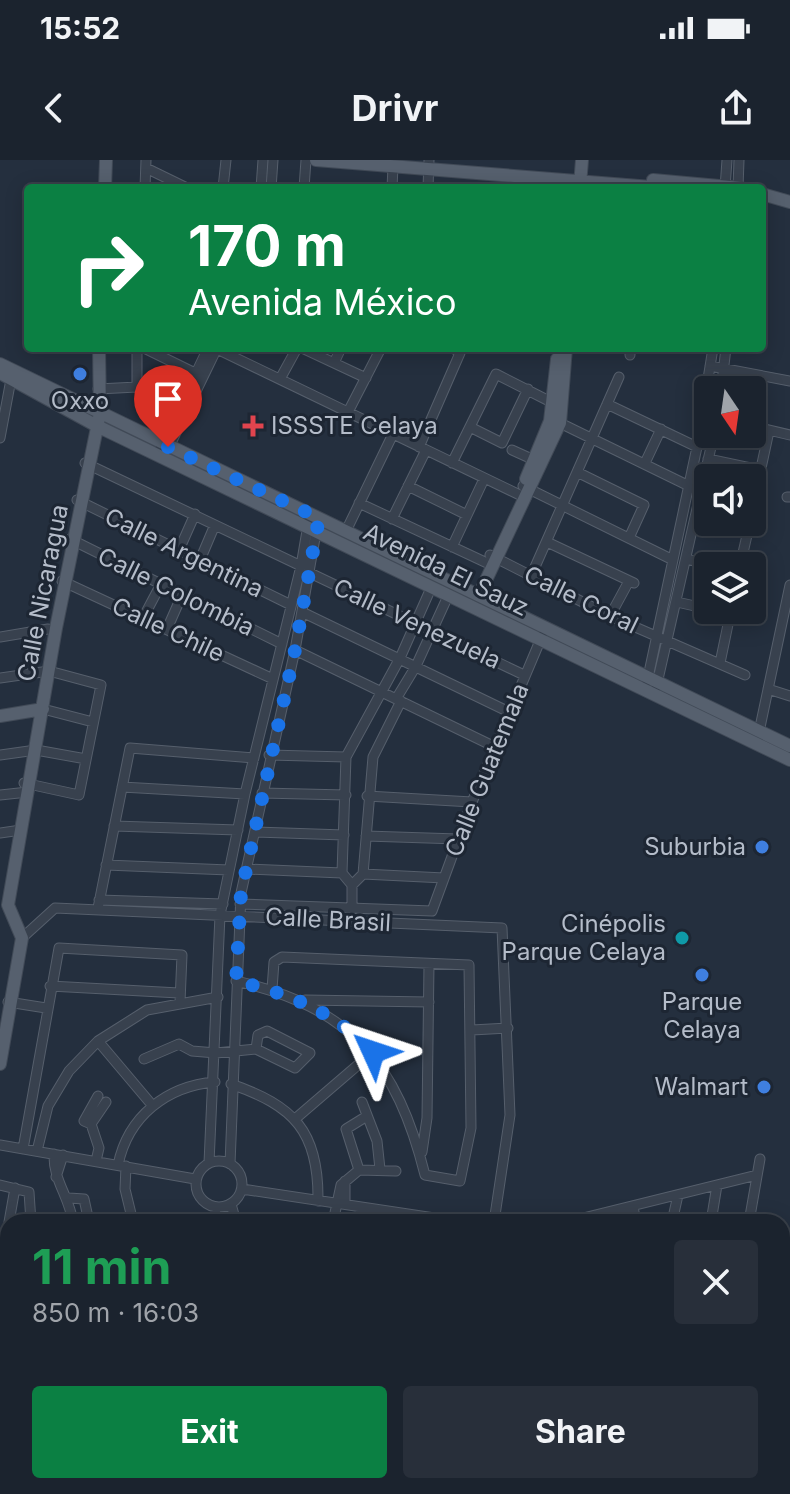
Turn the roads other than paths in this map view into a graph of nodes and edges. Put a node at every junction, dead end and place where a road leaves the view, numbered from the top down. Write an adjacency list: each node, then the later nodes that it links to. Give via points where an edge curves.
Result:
1 (106, 160): 16 (main road)
2 (263, 160): 20 (street)
3 (273, 160): 21 (street)
4 (306, 160): 22 (street)
5 (316, 160): 11 (main road)
6 (574, 160): 15 (main road)
7 (582, 160): 15 (main road)
8 (727, 160): 27 (street)
9 (739, 160): 28 (street)
10 (223, 161): 19 (street)
11 (357, 162): 12 (main road)
12 (398, 163): 14 (main road); 23 (street)
13 (146, 164): 17 (street); 18 (street)
14 (429, 164): 15 (main road); 24 (street)
15 (576, 181): 25 (main road); 26 (main road)
16 (105, 184)
17 (145, 184)
18 (180, 184)
19 (223, 184)
20 (261, 184)
21 (271, 184)
22 (304, 184)
23 (393, 184)
24 (428, 184)
25 (601, 184)
26 (654, 184)
27 (732, 184)
28 (734, 184)
29 (766, 195): 31 (main road)
30 (766, 202): 32 (main road)
31 (790, 202)
32 (790, 209)
33 (99, 352): 61 (main road, Calle Nicaragua)
34 (137, 352): 60 (street)
35 (152, 352): 52 (street)
36 (206, 352): 52 (street)
37 (214, 352): 65 (street)
38 (224, 352): 58 (street)
39 (297, 352): 58 (street)
40 (309, 352): 48 (street)
41 (339, 352): 48 (street)
42 (379, 352): 57 (street)
43 (456, 352): 79 (street)
44 (559, 352): 63 (main road)
45 (566, 352): 69 (main road)
46 (712, 352): 50 (street)
47 (726, 352): 51 (street)
48 (334, 363): 57 (street)
49 (0, 364): 53 (main road, Avenida El Sauz)
50 (710, 366): 51 (street); 54 (street)
51 (724, 367): 55 (street); 59 (street)
52 (195, 373): 65 (street)
53 (8, 374): 67 (main road, Avenida El Sauz); 68 (street)
54 (708, 376)
55 (723, 376)
56 (619, 377): 64 (street)
57 (366, 378): 66 (street)
58 (280, 379): 66 (street)
59 (790, 381)
60 (137, 387): 61 (street); 65 (street)
61 (98, 389): 67 (main road, Calle Nicaragua)
62 (528, 389): 63 (street); 70 (street, via 496,374); 70 (street, via 502,443)
63 (553, 403): 85 (main road)
64 (607, 404): 71 (street); 77 (street)
65 (183, 406): 83 (street)
66 (348, 412): 74 (street)
67 (96, 415): 83 (main road, Avenida El Sauz); 86 (main road, Calle Nicaragua)
68 (2, 421): 76 (street)
69 (560, 423): 77 (street); 97 (main road)
70 (470, 427): 87 (street)
71 (661, 429): 78 (street); 88 (street)
72 (766, 430): 73 (street)
73 (769, 431): 75 (street); 91 (street)
74 (393, 434): 79 (street); 99 (street)
75 (790, 435)
76 (0, 438)
77 (593, 439): 88 (street); 93 (street)
78 (694, 446)
79 (423, 448): 87 (street); 95 (street)
80 (697, 448): 92 (street)
81 (711, 448): 84 (street)
82 (512, 450): 85 (street)
83 (163, 451): 103 (main road, Avenida El Sauz); 106 (main road, Avenida El Sauz)
84 (708, 459): 89 (street); 90 (street)
85 (534, 460): 97 (main road)
86 (88, 463): 98 (main road, Calle Nicaragua); 101 (street)
87 (452, 463): 94 (street)
88 (645, 463): 96 (street)
89 (707, 464)
90 (732, 464)
91 (761, 464)
92 (693, 469): 96 (street)
93 (579, 473): 100 (street); 110 (street, via 644,505)
94 (484, 479): 97 (street); 102 (street)
95 (408, 486): 102 (street); 104 (street)
96 (689, 486): 117 (street)
97 (525, 492): 100 (street); 114 (main road)
98 (80, 502): 109 (main road, Calle Nicaragua); 113 (street, Calle Argentina)
99 (359, 503): 104 (street, Calle Coral); 107 (street)
100 (565, 506): 110 (street); 111 (street)
101 (195, 514): 105 (street); 113 (street)
102 (467, 515): 112 (street)
103 (314, 516): 106 (street); 107 (main road, Avenida El Sauz)
104 (392, 519): 112 (street, Calle Coral)
105 (214, 527): 116 (street); 119 (street)
106 (311, 530): 119 (street); 120 (street); 125 (main road, Avenida El Sauz)
107 (346, 531): 126 (main road, Avenida El Sauz)
108 (694, 532): 115 (street)
109 (72, 540): 122 (main road, Calle Nicaragua); 123 (street, Calle Colombia)
110 (633, 540): 117 (street)
111 (547, 542): 121 (street); 134 (street, via 632,582)
112 (452, 547): 114 (street, Calle Coral)
113 (179, 550): 116 (street, Calle Argentina)
114 (491, 559): 121 (street, Calle Coral); 126 (main road)
115 (686, 559): 118 (street); 129 (street)
116 (200, 560): 130 (street, Calle Argentina)
117 (673, 560): 142 (street)
118 (694, 561)
119 (301, 566): 130 (street)
120 (310, 573): 132 (street); 136 (street, Calle Venezuela)
121 (531, 576): 134 (street, Calle Coral)
122 (64, 582): 135 (street, Calle Chile); 138 (main road, Calle Nicaragua); 150 (main road, Calle Nicaragua)
123 (161, 584): 127 (street, Calle Colombia); 135 (street)
124 (790, 585): 133 (street)
125 (431, 588): 128 (main road, Avenida El Sauz); 136 (street)
126 (476, 594): 141 (main road, Avenida El Sauz)
127 (182, 595): 139 (street); 145 (street, Calle Colombia)
128 (448, 596): 140 (street); 141 (main road, Avenida El Sauz)
129 (677, 602): 131 (street); 144 (street)
130 (291, 605): 145 (street)
131 (694, 606)
132 (302, 612): 146 (street); 147 (street)
133 (787, 615): 156 (street)
134 (610, 616): 142 (street, Calle Coral)
135 (143, 618): 139 (street, Calle Chile)
136 (415, 623): 140 (street, Calle Venezuela); 147 (street)
137 (728, 624): 148 (street)
138 (48, 629): 143 (street); 150 (main road, Calle Nicaragua)
139 (167, 629): 154 (street, Calle Chile)
140 (432, 631): 149 (street); 151 (street, Calle Venezuela)
141 (543, 634): 151 (street, Calle Guatemala); 155 (main road, Avenida El Sauz)
142 (656, 636): 144 (street, Calle Coral); 155 (street)
143 (0, 637)
144 (667, 638): 148 (street, Calle Coral); 155 (street)
145 (282, 644): 154 (street)
146 (295, 650): 157 (street); 169 (street)
147 (400, 658): 149 (street); 157 (street)
148 (720, 663): 152 (street, Calle Coral)
149 (416, 666): 159 (street); 161 (street)
150 (45, 672): 153 (street); 160 (main road, Calle Nicaragua); 163 (street, via 101,685)
151 (524, 675): 161 (street, Calle Guatemala)
152 (745, 675)
153 (0, 678)
154 (273, 679): 171 (street)
155 (651, 686): 164 (main road, Avenida El Sauz)
156 (768, 689): 158 (street); 164 (street)
157 (380, 691): 159 (street); 170 (street)
158 (790, 696)
159 (399, 700): 166 (street); 180 (street, via 373,757)
160 (40, 710): 162 (main road); 163 (street); 167 (main road, Calle Nicaragua)
161 (509, 712): 166 (street, Calle Guatemala)
162 (0, 716)
163 (93, 722): 172 (street)
164 (761, 737): 165 (main road, Avenida El Sauz); 173 (main road, Avenida El Sauz)
165 (790, 746)
166 (495, 747): 181 (street, Calle Guatemala)
167 (33, 750): 168 (street); 172 (street); 175 (main road, Calle Nicaragua)
168 (0, 755)
169 (269, 755): 170 (street); 176 (street)
170 (346, 757): 179 (street)
171 (254, 758): 174 (street, via 130,748); 177 (street)
172 (86, 759): 175 (street, via 79,795)
173 (790, 760)
174 (122, 787): 177 (street); 182 (street)
175 (26, 788): 178 (street); 183 (main road, Calle Nicaragua)
176 (262, 793): 179 (street); 185 (street)
177 (245, 794): 184 (street)
178 (0, 795)
179 (346, 795): 187 (street)
180 (367, 796): 181 (street); 188 (street)
181 (472, 802): 189 (street, Calle Guatemala)
182 (114, 826): 184 (street); 190 (street)
183 (19, 830): 186 (street); 203 (main road, Calle Nicaragua, via 2,906)
184 (238, 830): 192 (street)
185 (256, 832): 187 (street); 191 (street)
186 (0, 833)
187 (344, 835): 193 (street)
188 (366, 836): 189 (street); 194 (street)
189 (458, 839): 195 (street, Calle Guatemala)
190 (106, 865): 192 (street); 199 (street)
191 (246, 869): 193 (street); 198 (street)
192 (229, 870): 197 (street)
193 (342, 873): 196 (street)
194 (363, 874): 195 (street); 196 (street)
195 (444, 878): 200 (street, Calle Guatemala, via 432,911)
196 (352, 885): 200 (street)
197 (225, 891): 198 (street); 201 (street)
198 (240, 899): 200 (street); 202 (street)
199 (98, 904): 201 (street, Calle Brasil); 203 (street, Calle Brasil, via 55,908)
200 (352, 909)
201 (221, 910): 202 (street, Calle Brasil); 209 (street)
202 (239, 916): 205 (street); 214 (street, Calle Brasil, via 502,928)
203 (19, 940): 211 (main road)
204 (429, 964): 207 (street, via 282,957 274,962); 212 (street); 215 (street, via 469,965)
205 (236, 981): 207 (street); 218 (street)
206 (50, 986): 208 (street); 208 (street, via 59,948 182,955); 213 (street)
207 (272, 989): 210 (street)
208 (180, 997): 209 (street); 216 (street, via 147,1010)
209 (218, 997): 221 (street)
210 (300, 1000): 212 (street); 220 (street, via 330,1016)
211 (10, 1002): 213 (street); 217 (main road); 223 (main road)
212 (429, 1002): 237 (street)
213 (46, 1008): 228 (street)
214 (508, 1028): 215 (street); 270 (street, via 510,1115)
215 (472, 1030): 237 (street, via 471,1128 463,1177 454,1182 425,1175)
216 (98, 1041): 229 (street); 230 (street, via 69,1071)
217 (0, 1042)
218 (233, 1049): 219 (street); 221 (street); 225 (street)
219 (256, 1049): 219 (street, via 258,1035 267,1031 310,1053 295,1068)
220 (373, 1052): 232 (street); 237 (street, via 393,1085)
221 (216, 1053): 222 (street, via 179,1044); 224 (street)
222 (144, 1059)
223 (0, 1064)
224 (215, 1082): 229 (street, via 194,1084); 240 (street)
225 (231, 1084): 232 (street, via 268,1097); 241 (street)
226 (101, 1100): 239 (street, via 84,1121 91,1124 96,1142)
227 (362, 1102): 231 (street)
228 (31, 1104): 230 (street); 234 (street)
229 (152, 1105): 242 (street, via 121,1149)
230 (48, 1106): 235 (street)
231 (367, 1116): 243 (street); 244 (street, via 346,1129)
232 (295, 1119): 254 (street, via 311,1146)
233 (0, 1145): 234 (street)
234 (23, 1149): 235 (street)
235 (37, 1151): 236 (street)
236 (58, 1154): 239 (street); 253 (street, via 56,1177)
237 (421, 1158)
238 (760, 1159): 246 (street)
239 (92, 1161): 242 (street)
240 (209, 1163): 241 (street); 247 (street)
241 (230, 1164): 251 (street)
242 (122, 1166): 247 (street); 264 (street)
243 (380, 1169): 244 (street); 245 (street)
244 (359, 1170): 256 (street, via 345,1181)
245 (396, 1171)
246 (757, 1175): 249 (street); 275 (street)
247 (195, 1179): 257 (street, via 201,1201)
248 (0, 1185): 250 (street)
249 (717, 1185): 252 (street); 274 (street)
250 (15, 1188): 260 (street); 261 (street, via 29,1192)
251 (242, 1189): 254 (street); 255 (street)
252 (678, 1195): 258 (street); 273 (street)
253 (69, 1198): 262 (street); 263 (street, via 84,1199)
254 (318, 1201): 256 (street)
255 (231, 1204): 257 (street); 266 (street)
256 (342, 1204): 259 (street); 267 (street)
257 (214, 1207): 265 (street)
258 (633, 1207): 271 (street); 272 (street)
259 (365, 1208): 268 (street); 269 (street)
260 (10, 1214)
261 (30, 1214)
262 (72, 1214)
263 (87, 1214)
264 (131, 1214)
265 (216, 1214)
266 (234, 1214)
267 (337, 1214)
268 (364, 1214)
269 (395, 1214)
270 (495, 1214)
271 (609, 1214)
272 (634, 1214)
273 (674, 1214)
274 (712, 1214)
275 (750, 1214)

